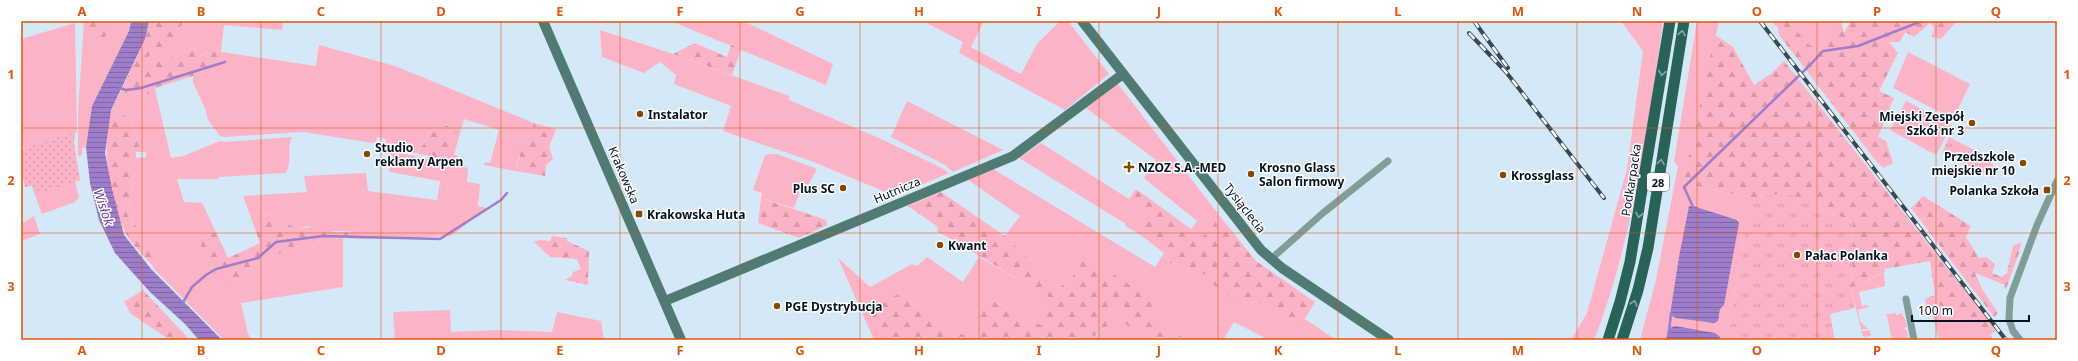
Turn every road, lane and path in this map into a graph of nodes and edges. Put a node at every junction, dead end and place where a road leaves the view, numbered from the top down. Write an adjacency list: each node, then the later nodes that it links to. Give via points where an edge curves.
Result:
1 (543, 21): 10 (street, Krakowska)
2 (1082, 21): 5 (street, Tysiąclecia)
3 (1670, 21): 13 (main road, Podkarpacka / 28, one-way to 13, via 1630,262)
4 (1684, 21): 14 (main road, 28, one-way to 4, via 1648,248)
5 (1123, 74): 8 (street, Tysiąclecia, via 1253,241); 10 (street, Hutnicza, via 1013,156)
6 (1388, 161): 8 (street)
7 (2057, 182): 16 (street, via 2034,233 2010,298 2010,319 2013,331)
8 (1271, 259): 12 (street, Tysiąclecia)
9 (1906, 299): 15 (street)
10 (665, 301): 11 (street, Krakowska)
11 (680, 340)
12 (1389, 340)
13 (1608, 340)
14 (1622, 340)
15 (1914, 340)
16 (2020, 340)

